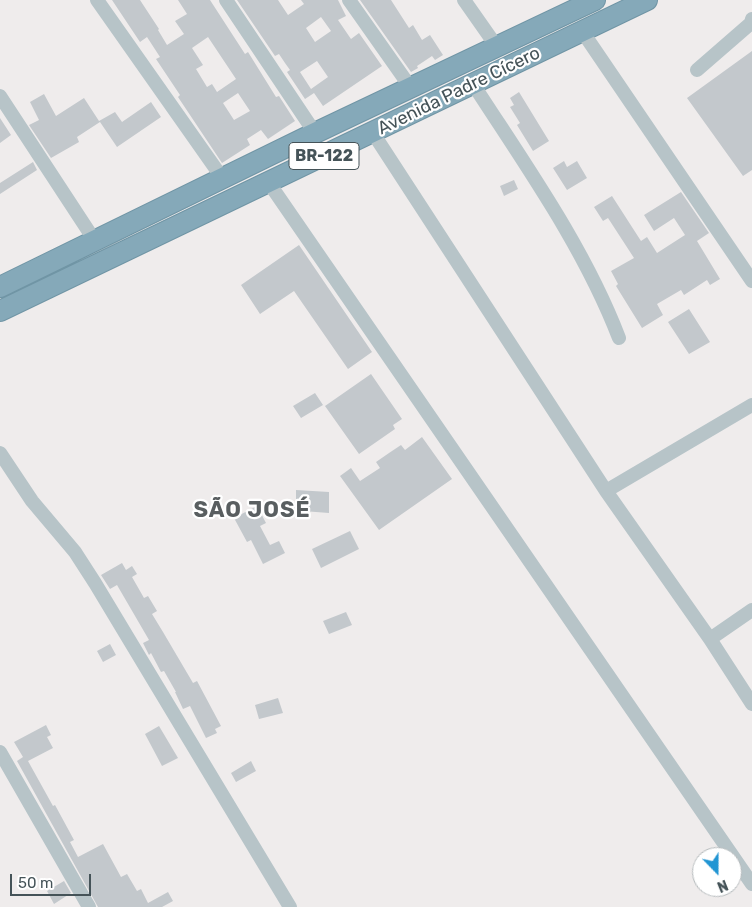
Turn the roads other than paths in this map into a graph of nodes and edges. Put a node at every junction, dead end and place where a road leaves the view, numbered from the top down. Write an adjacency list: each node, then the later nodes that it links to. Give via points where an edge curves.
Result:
1 (97, 0): 16 (street)
2 (226, 0): 14 (street)
3 (349, 0): 12 (street)
4 (464, 0): 9 (street)
5 (647, 0): 8 (highway, Avenida Padre Cícero / BR-122)
6 (583, 2): 9 (highway, Avenida Padre Cícero / BR-122)
7 (752, 19): 10 (street)
8 (582, 32): 11 (highway, Avenida Padre Cícero / BR-122); 19 (street)
9 (497, 47): 12 (highway, Avenida Padre Cícero / BR-122)
10 (697, 70)
11 (473, 84): 15 (highway, Avenida Padre Cícero / BR-122); 22 (street, via 574,243 605,301)
12 (411, 88): 14 (highway, Avenida Padre Cícero / BR-122)
13 (0, 96): 18 (street)
14 (315, 133): 16 (highway, Avenida Padre Cícero / BR-122)
15 (373, 133): 17 (highway, Avenida Padre Cícero / BR-122); 25 (street)
16 (223, 179): 18 (highway, Avenida Padre Cícero / BR-122)
17 (270, 183): 21 (highway, Avenida Padre Cícero / BR-122); 30 (street)
18 (95, 241): 20 (highway, Avenida Padre Cícero / BR-122)
19 (752, 281)
20 (0, 287)
21 (0, 311)
22 (619, 338)
23 (752, 405): 25 (street)
24 (0, 452): 32 (street, via 32,501 75,552 95,583)
25 (606, 491): 27 (street)
26 (752, 610): 27 (street)
27 (710, 639): 28 (street)
28 (752, 704)
29 (0, 752): 31 (street)
30 (752, 884)
31 (90, 907)
32 (290, 907)

